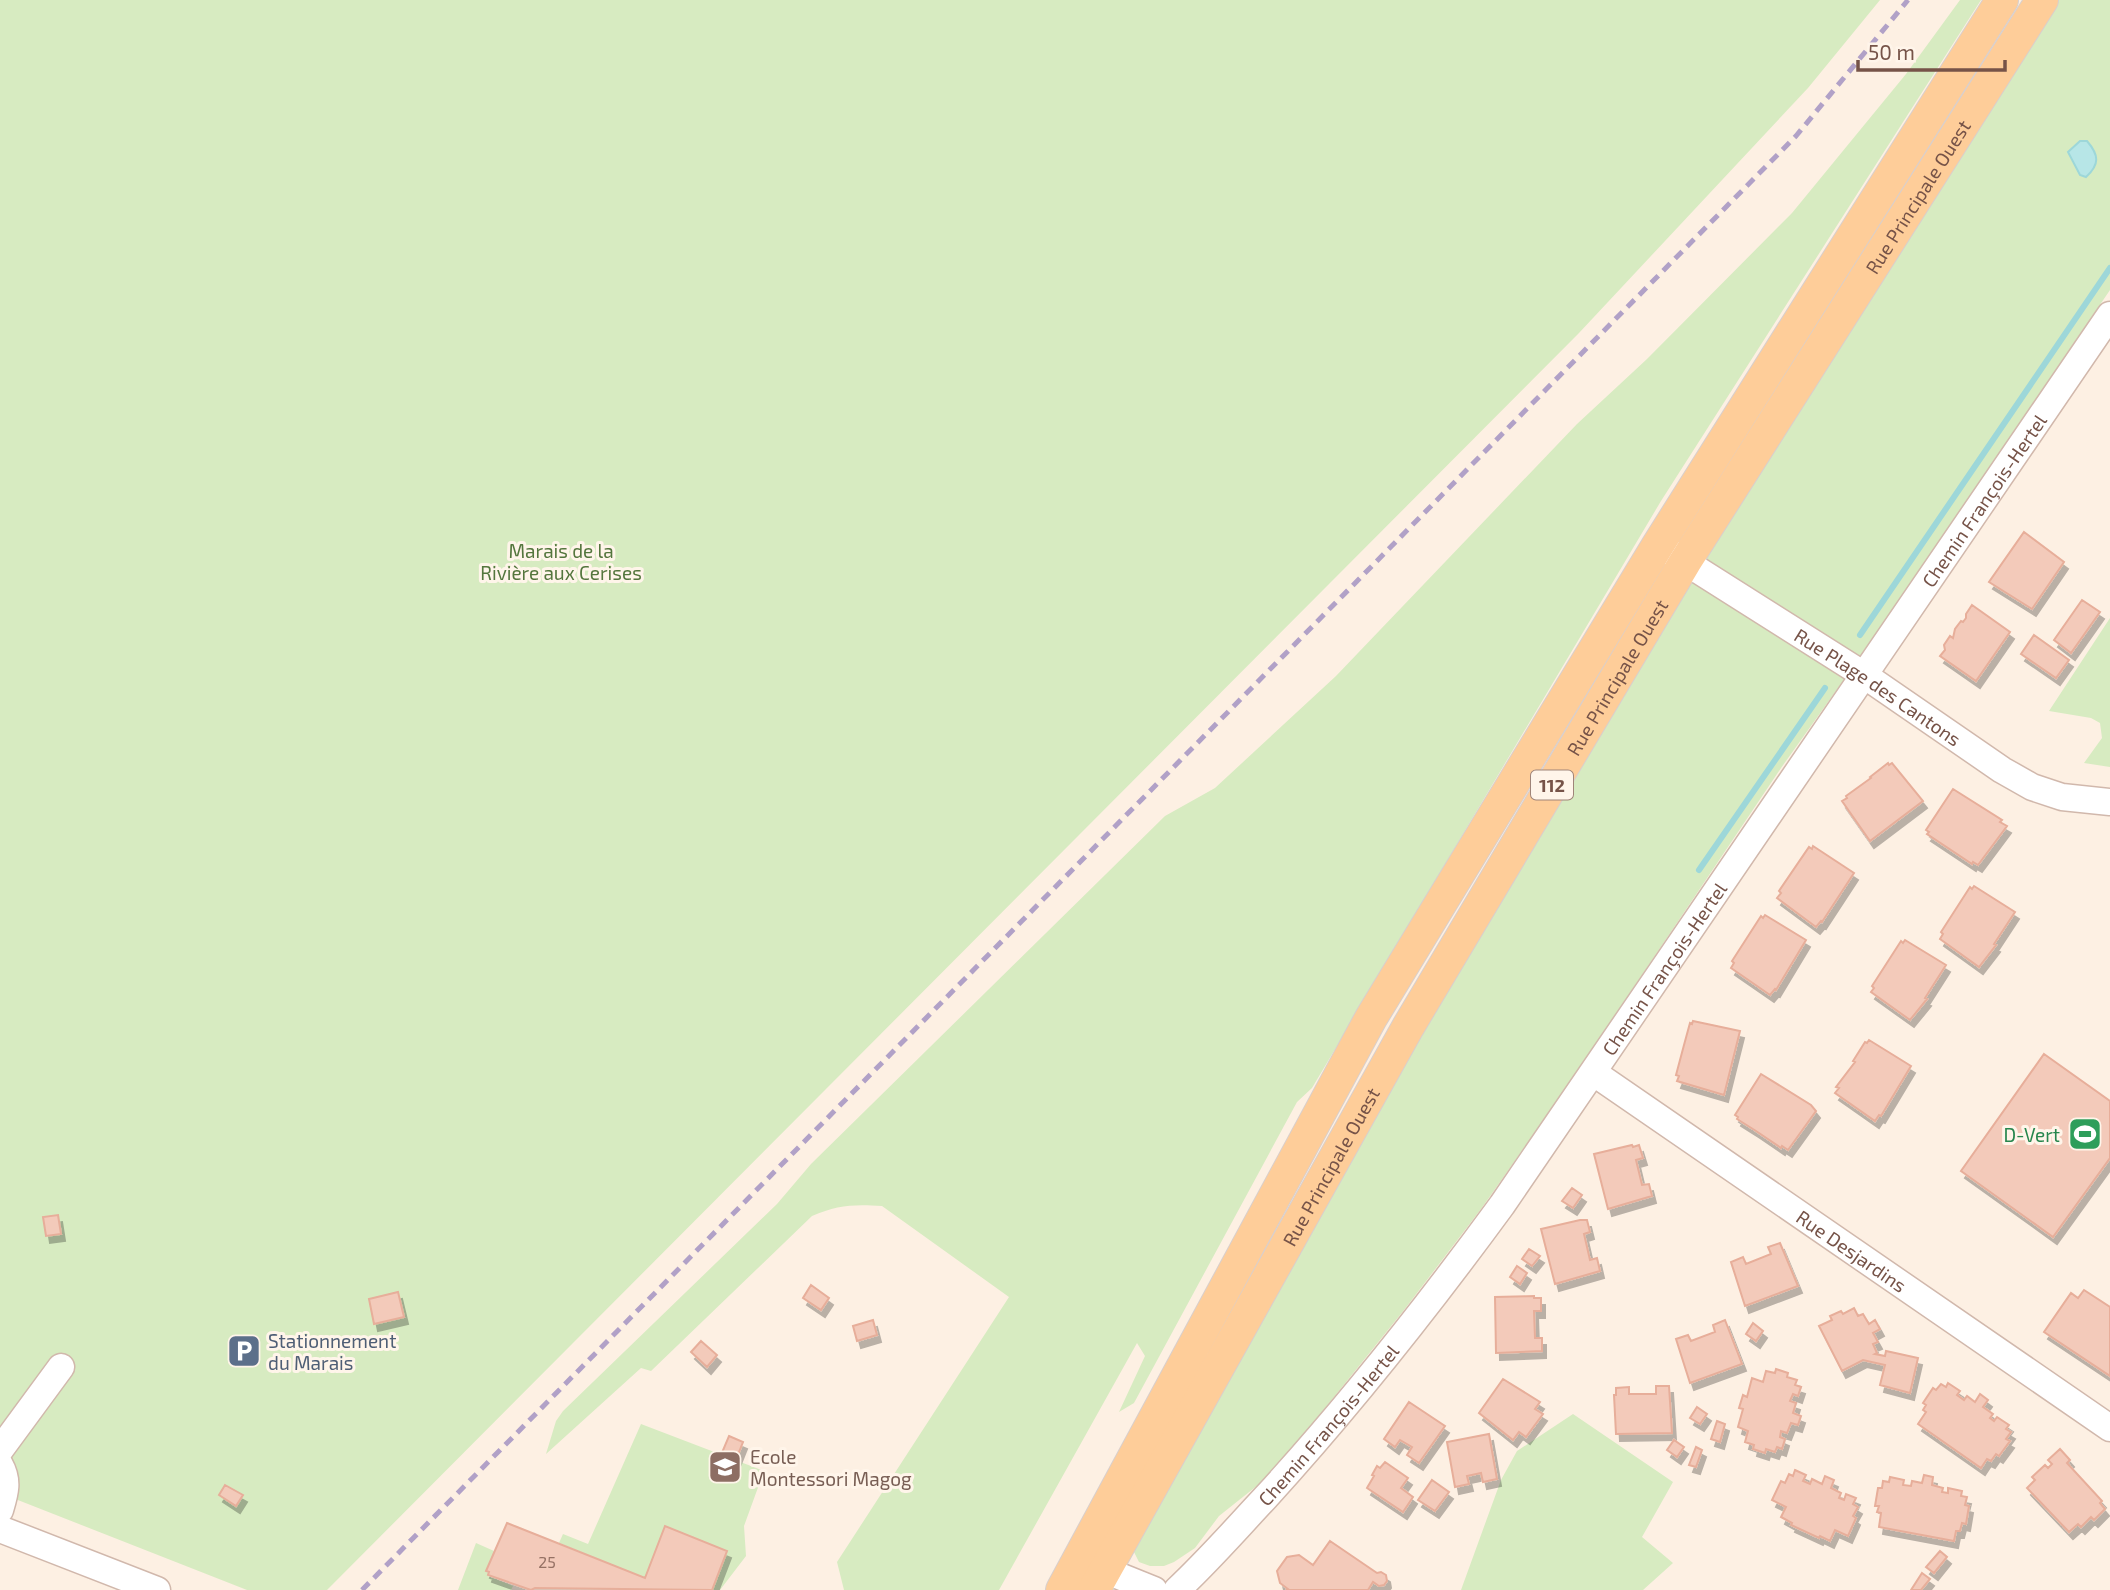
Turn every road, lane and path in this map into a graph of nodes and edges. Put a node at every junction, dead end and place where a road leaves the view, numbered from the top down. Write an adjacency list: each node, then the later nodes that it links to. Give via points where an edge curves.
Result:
1 (2003, 0): 4 (main road, Rue Principale Ouest / 112)
2 (2042, 0): 5 (main road, Rue Principale Ouest / 112)
3 (2110, 315): 6 (street, Chemin François-Hertel)
4 (1658, 545): 5 (street, Rue Plage des Cantons); 15 (main road, Rue Principale Ouest / 112, via 1371,1018)
5 (1685, 562): 6 (street, Rue Plage des Cantons); 15 (main road, Rue Principale Ouest / 112, via 1408,1027)
6 (1864, 675): 7 (street, Rue Plage des Cantons, via 2032,787 2062,797); 8 (street, Chemin François-Hertel)
7 (2110, 802)
8 (1594, 1073): 10 (street, Rue Desjardins); 19 (street, Chemin François-Hertel, via 1390,1353)
9 (61, 1367): 11 (street)
10 (2110, 1428)
11 (0, 1450)
12 (0, 1465): 13 (street, via 7,1486)
13 (0, 1510)
14 (0, 1529): 16 (street)
15 (1092, 1573): 17 (main road, Rue Principale Ouest / 112); 18 (street)
16 (157, 1590)
17 (1062, 1590)
18 (1153, 1590)
19 (1178, 1590)

